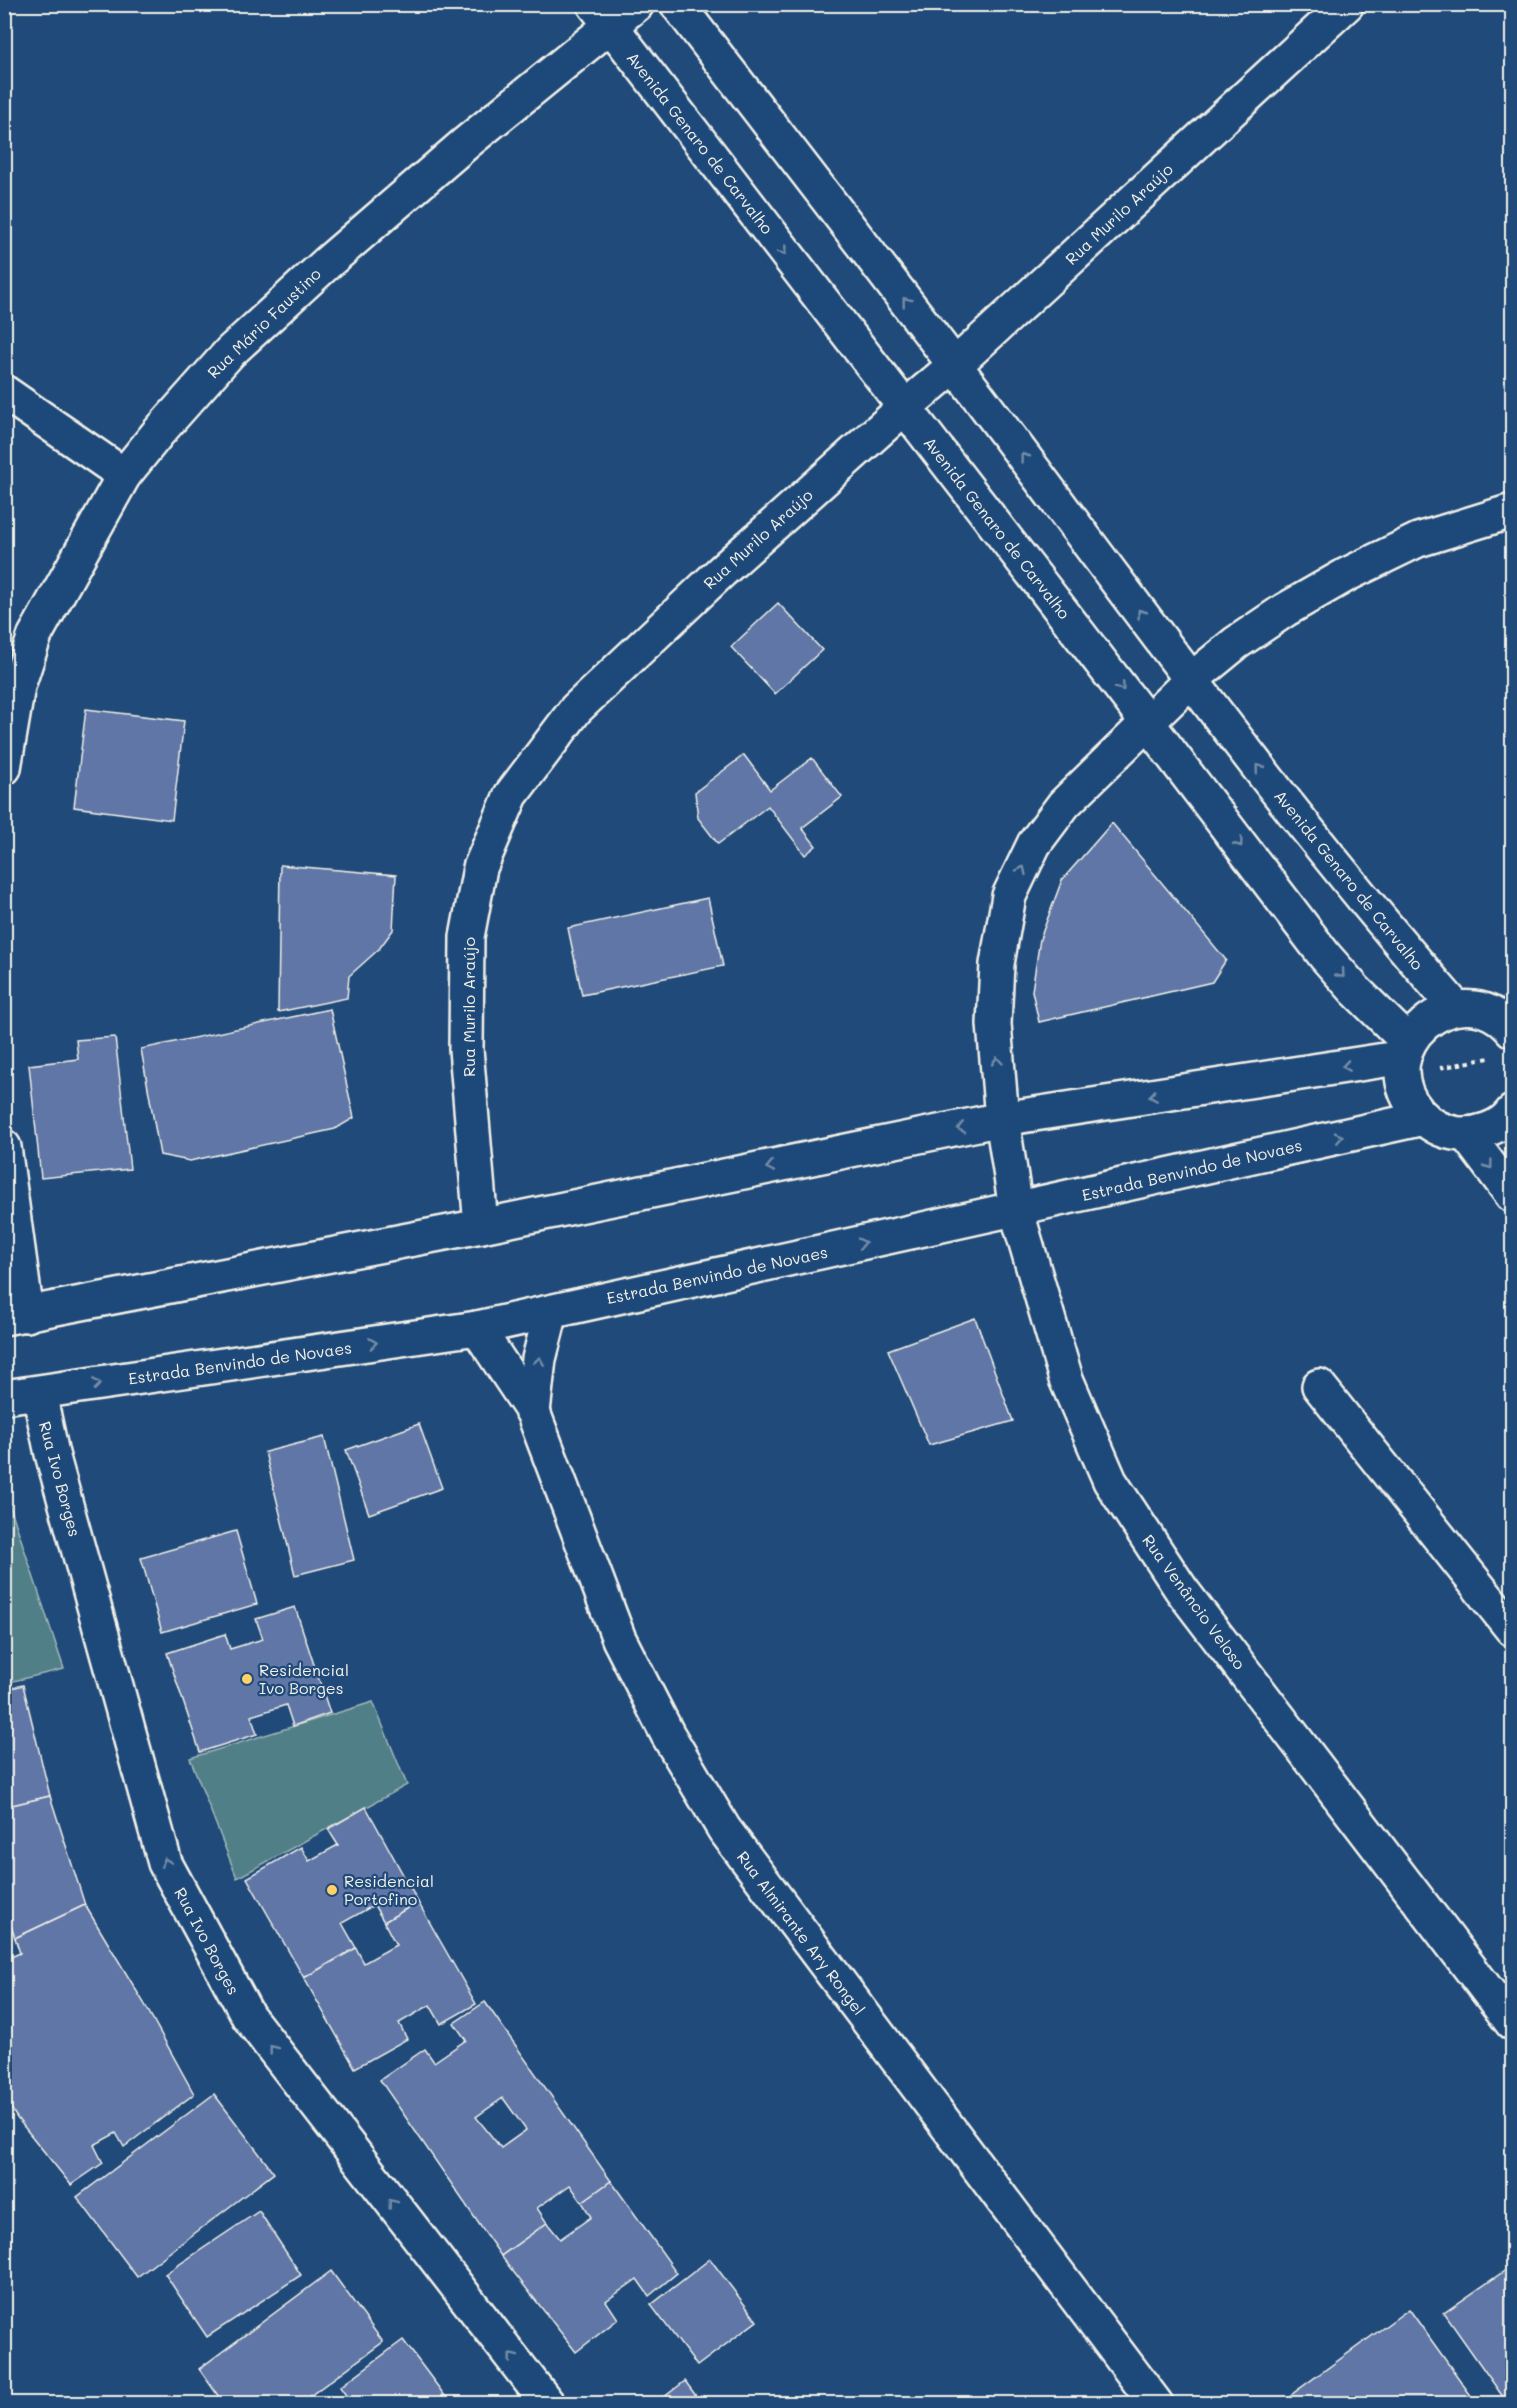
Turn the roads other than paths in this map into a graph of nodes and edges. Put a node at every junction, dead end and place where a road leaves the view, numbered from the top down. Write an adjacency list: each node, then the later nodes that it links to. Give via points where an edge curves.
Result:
1 (637, 4): 4 (street, Rua Mário Faustino)
2 (677, 4): 5 (street, Avenida Genaro de Carvalho, one-way to 2)
3 (1347, 4): 5 (street, Rua Murilo Araújo)
4 (602, 16): 7 (street, Avenida Genaro de Carvalho, one-way to 7); 8 (street, Rua Mário Faustino, via 466,143 230,352)
5 (955, 365): 7 (street, Rua Murilo Araújo); 10 (street, Avenida Genaro de Carvalho, one-way to 5)
6 (4, 392): 8 (street)
7 (904, 408): 11 (street, Avenida Genaro de Carvalho, one-way to 11); 23 (street, Rua Murilo Araújo, via 576,709 511,795 480,868 467,937 466,1049)
8 (124, 475): 12 (street, Rua Mário Faustino, via 35,635 18,686)
9 (1512, 511): 10 (street, Rua Venâncio Veloso, via 1418,540 1346,575 1236,643)
10 (1191, 680): 11 (street, Rua Venâncio Veloso); 13 (street, Avenida Genaro de Carvalho, one-way to 10, via 1377,919)
11 (1147, 722): 15 (street, Avenida Genaro de Carvalho, one-way to 15, via 1325,956); 18 (street, Rua Venâncio Veloso, one-way to 11, via 994,1024 997,964 1010,896 1034,844 1064,804)
12 (4, 768)
13 (1456, 1008): 14 (street, via 1494,1014); 15 (street, via 1428,1020)
14 (1511, 1027)
15 (1406, 1050): 17 (street, via 1402,1076 1406,1092); 18 (street, one-way to 18)
16 (1512, 1112): 19 (street, via 1489,1130)
17 (1424, 1118): 19 (street, via 1450,1133); 22 (street, Estrada Benvindo de Novaes, one-way to 17)
18 (1002, 1119): 22 (street, Rua Venâncio Veloso); 23 (street, one-way to 23)
19 (1466, 1134): 21 (street, one-way to 21)
20 (4, 1147): 25 (street)
21 (1512, 1196)
22 (1016, 1209): 24 (street, Estrada Benvindo de Novaes, one-way to 22); 32 (street, Rua Venâncio Veloso, via 1066,1379 1110,1481 1181,1589)
23 (482, 1226): 25 (street)
24 (551, 1312): 26 (street, Estrada Benvindo de Novaes); 30 (street, Rua Almirante Ary Rongel, one-way to 24, via 538,1359)
25 (16, 1317)
26 (477, 1328): 28 (street, Estrada Benvindo de Novaes, one-way to 26); 30 (street, Rua Almirante Ary Rongel)
27 (1319, 1386): 31 (street)
28 (39, 1393): 29 (street, Estrada Benvindo de Novaes); 33 (street, Rua Ivo Borges, one-way to 28, via 248,2016 165,1863 52,1454)
29 (4, 1397)
30 (533, 1412): 34 (street, Rua Almirante Ary Rongel, via 619,1639 668,1735 724,1829)
31 (1512, 1629)
32 (1512, 2023)
33 (548, 2403)
34 (1156, 2403)

